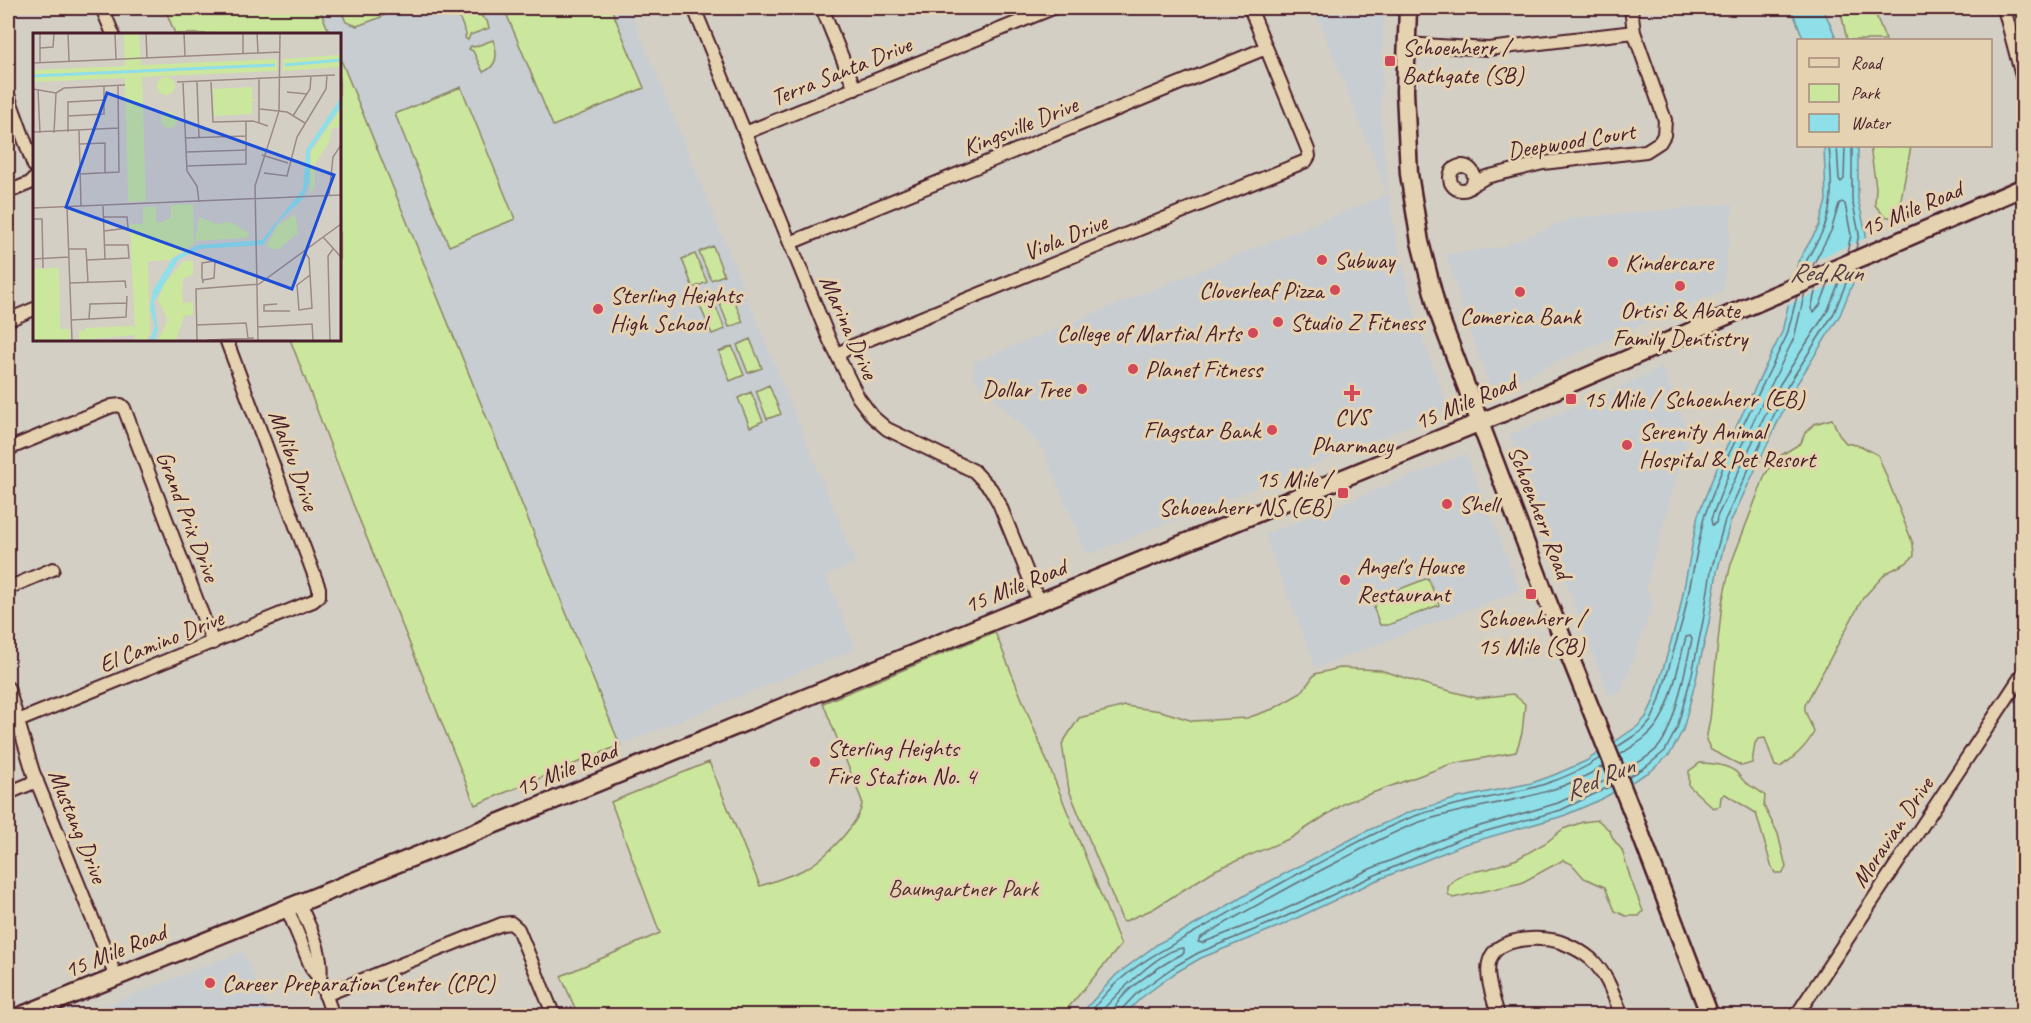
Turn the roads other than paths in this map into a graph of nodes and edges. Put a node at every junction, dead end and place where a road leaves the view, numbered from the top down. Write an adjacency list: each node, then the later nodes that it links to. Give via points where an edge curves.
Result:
1 (102, 8): 10 (street)
2 (694, 8): 16 (street, Marina Drive)
3 (822, 8): 14 (street)
4 (1053, 8): 14 (street, Terra Santa Drive)
5 (1250, 8): 12 (street)
6 (1408, 8): 11 (main road, Schoenherr Road)
7 (1631, 8): 9 (street)
8 (2004, 8): 13 (street)
9 (1634, 32): 11 (street, via 1488,49); 19 (street, Deepwood Court, via 1665,120 1660,142 1646,151 1543,163)
10 (113, 33)
11 (1406, 44): 29 (main road, Schoenherr Road, via 1407,146 1416,219 1438,312)
12 (1266, 48): 24 (street, Kingsville Drive); 28 (street, Viola Drive, via 1308,150 1304,163)
13 (2024, 84)
14 (855, 89): 16 (street, Terra Santa Drive)
15 (8, 95): 17 (street)
16 (745, 133): 24 (street, Marina Drive)
17 (33, 163)
18 (1472, 170): 19 (street, Deepwood Court); 21 (street); 21 (street, via 1457,166 1449,179 1456,189 1465,190)
19 (1486, 177): 21 (street, Deepwood Court)
20 (33, 180): 23 (street)
21 (1472, 185)
22 (2024, 187): 29 (main road, 15 Mile Road)
23 (8, 192)
24 (790, 243): 28 (street, Marina Drive)
25 (33, 309): 26 (street)
26 (8, 320)
27 (226, 340): 33 (street, Malibu Drive)
28 (837, 355): 34 (street, Marina Drive, via 873,417 908,441 963,464 991,489)
29 (1480, 422): 34 (main road, 15 Mile Road); 53 (main road, Schoenherr Road)
30 (8, 449): 35 (street, Grand Prix Drive, via 121,405)
31 (53, 569): 32 (street)
32 (8, 588)
33 (319, 596): 35 (street, El Camino Drive)
34 (1039, 602): 42 (main road, 15 Mile Road)
35 (213, 643): 39 (street, El Camino Drive)
36 (2024, 672): 37 (street, Moravian Drive)
37 (2020, 686): 54 (street, Moravian Drive)
38 (8, 688): 39 (street, Mustang Drive)
39 (18, 721): 40 (street, Mustang Drive)
40 (37, 782): 41 (street); 45 (street, Mustang Drive)
41 (8, 793)
42 (293, 905): 43 (street); 44 (street); 45 (main road, 15 Mile Road)
43 (315, 943): 44 (street); 46 (street, via 322,966)
44 (303, 947): 46 (street)
45 (116, 976): 48 (main road, 15 Mile Road)
46 (320, 979): 47 (street)
47 (325, 995): 49 (street); 50 (street, via 511,923 518,929)
48 (20, 1016)
49 (333, 1016)
50 (554, 1016)
51 (1498, 1016): 52 (street, via 1490,980 1490,957 1504,945 1533,938 1562,942 1591,959 1606,979)
52 (1622, 1016)
53 (1710, 1016)
54 (1796, 1016)

